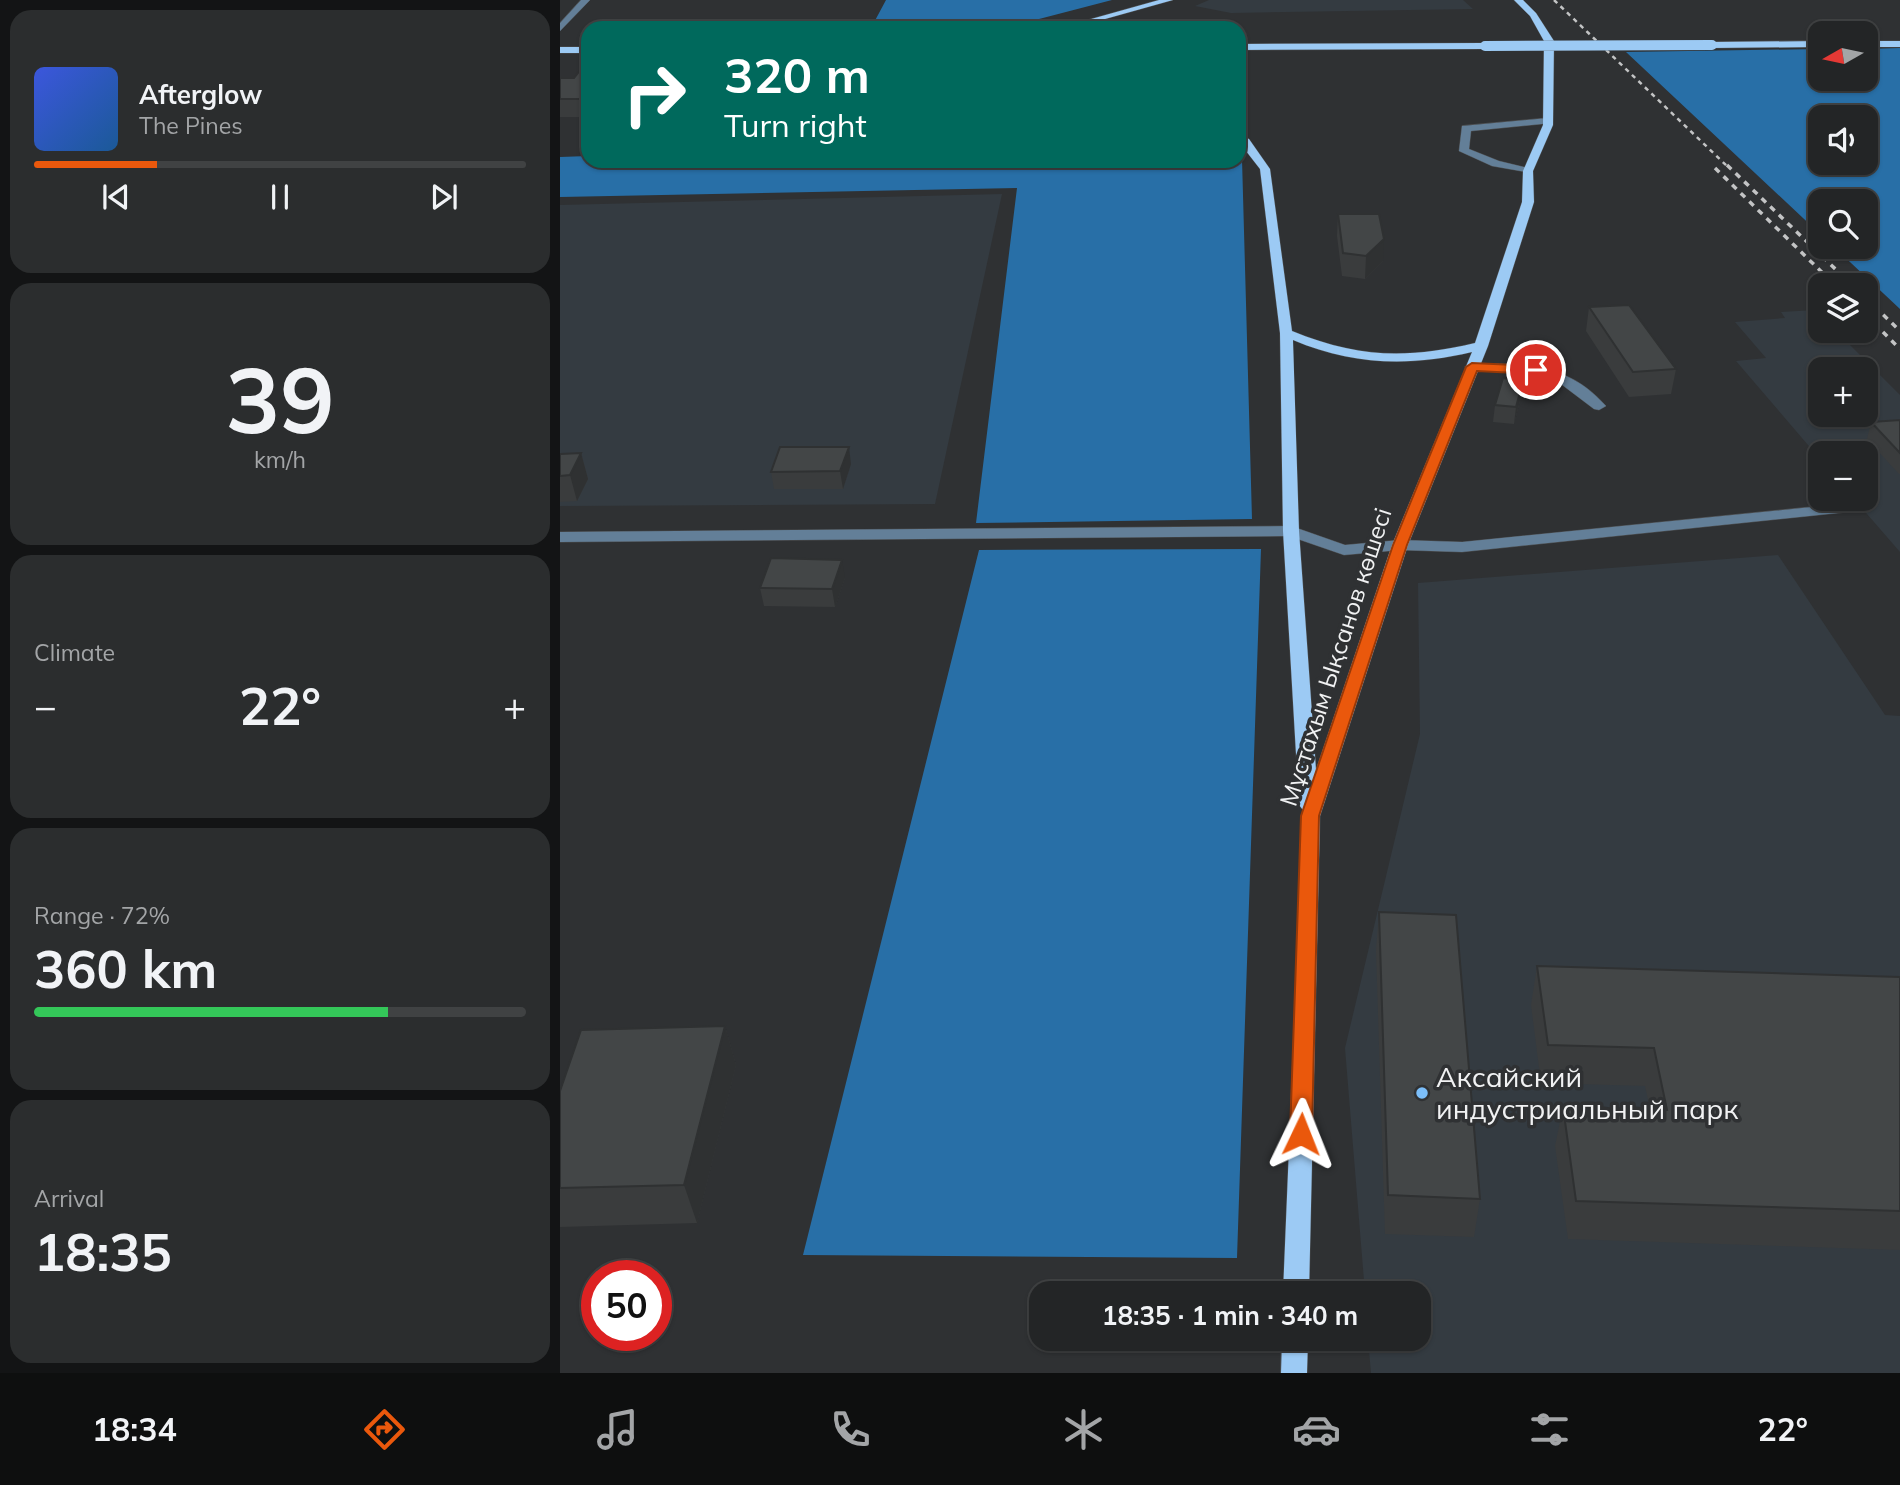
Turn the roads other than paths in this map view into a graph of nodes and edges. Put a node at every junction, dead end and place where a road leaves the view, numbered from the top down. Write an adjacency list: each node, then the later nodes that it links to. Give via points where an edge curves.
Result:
1 (586, 0): 7 (street)
2 (1169, 0): 4 (main road)
3 (1518, 0): 14 (main road, via 1549,41)
4 (1131, 11): 5 (main road); 6 (main road)
5 (1091, 21)
6 (1108, 21)
7 (560, 28)
8 (1808, 44): 11 (main road, bridge)
9 (1878, 44): 10 (main road)
10 (1900, 44)
11 (1246, 47)
12 (560, 50): 13 (main road)
13 (581, 50)
14 (1548, 121): 16 (main road, Мұстахым Ықсанов көшесі); 16 (street, via 1466,128 1464,151)
15 (1246, 142): 17 (main road, via 1265,169)
16 (1528, 171): 18 (main road, Мұстахым Ықсанов көшесі, via 1528,202)
17 (1286, 333): 18 (main road, via 1343,354 1388,360 1433,358); 22 (main road)
18 (1481, 346): 19 (main road, Мұстахым Ықсанов көшесі)
19 (1472, 367): 20 (street, via 1558,375); 24 (main road, Мұстахым Ықсанов көшесі)
20 (1599, 406)
21 (1822, 511): 24 (street, via 1462,547)
22 (1291, 531): 23 (street); 24 (street, via 1344,550); 25 (main road)
23 (560, 537)
24 (1400, 545): 25 (main road, Мұстахым Ықсанов көшесі)
25 (1310, 816): 26 (main road, Мұстахым Ықсанов көшесі)
26 (1296, 1281)
27 (1295, 1351): 28 (main road)
28 (1294, 1373)

